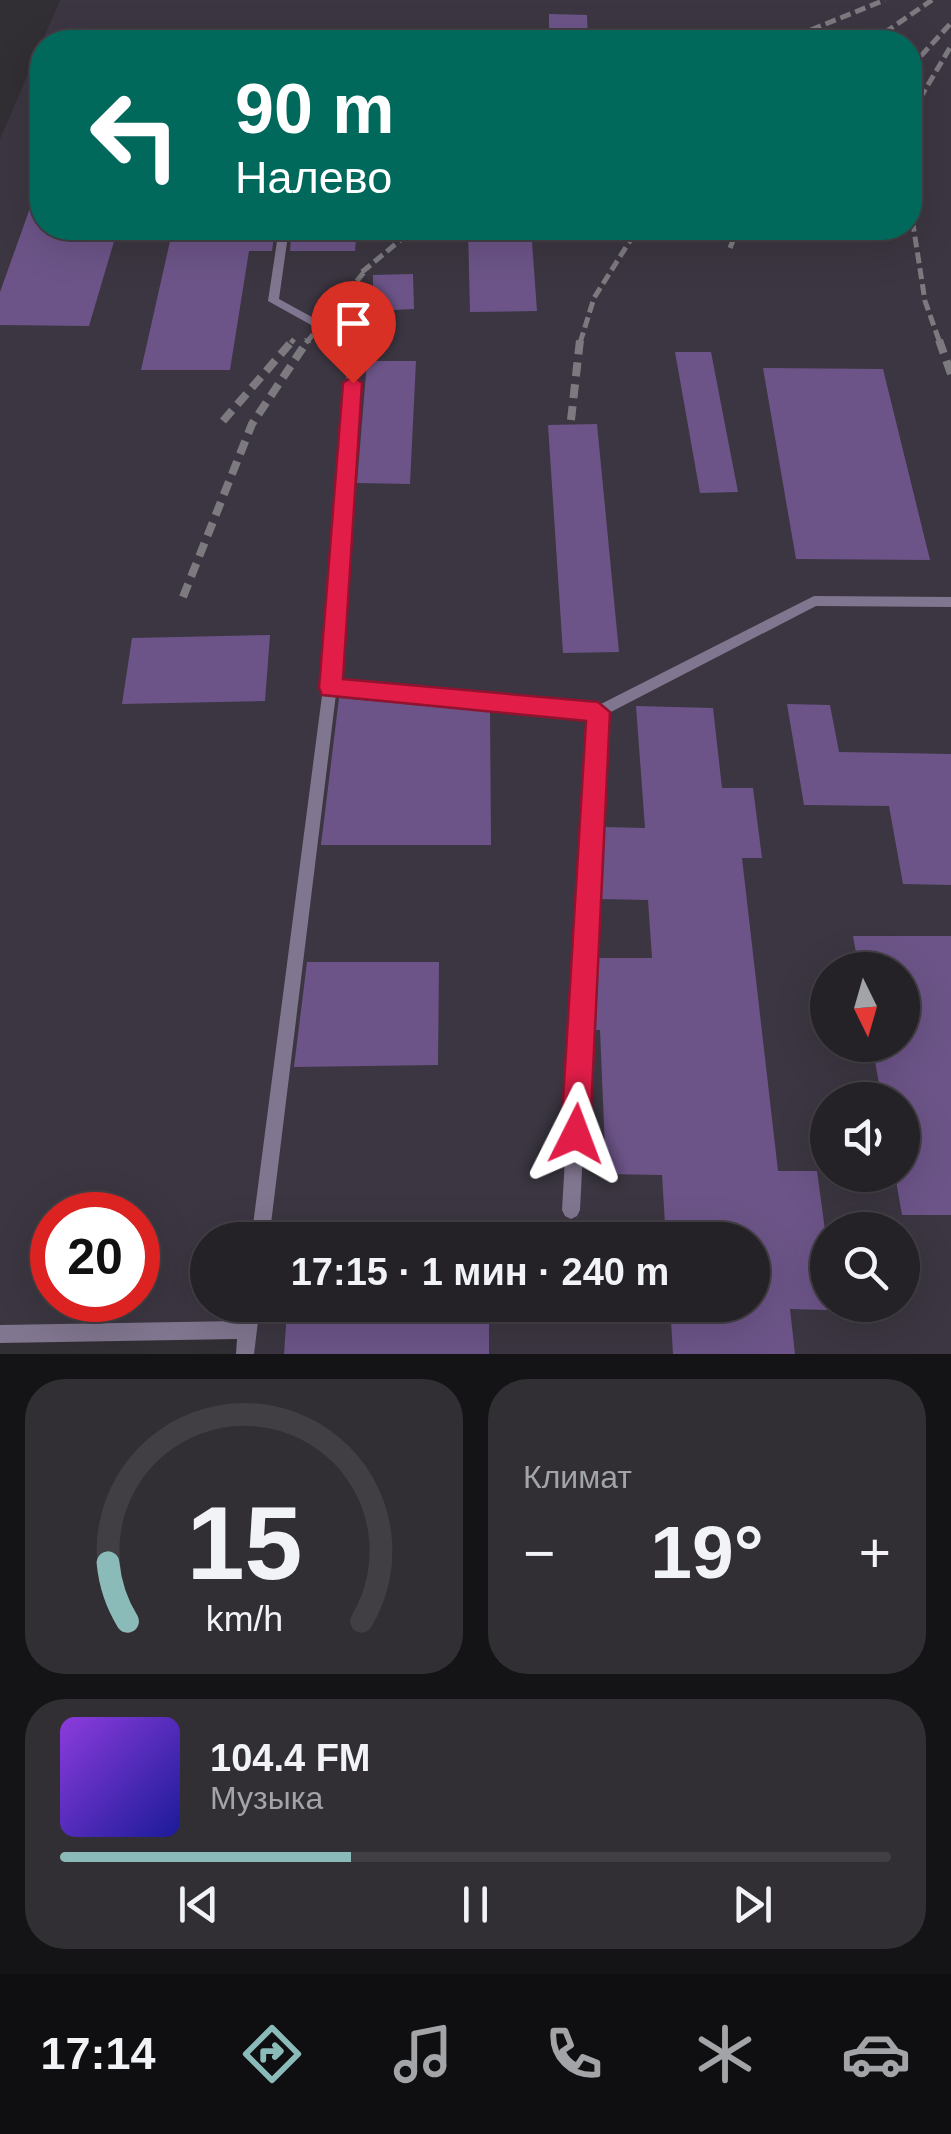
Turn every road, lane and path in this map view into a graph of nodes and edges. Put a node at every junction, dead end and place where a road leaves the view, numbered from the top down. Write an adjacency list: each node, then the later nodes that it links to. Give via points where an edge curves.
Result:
1 (282, 240): 3 (lane, via 273,301 356,344)
2 (951, 602): 4 (lane, via 814,601)
3 (330, 688): 4 (lane); 6 (lane)
4 (598, 712): 5 (lane)
5 (571, 1210)
6 (262, 1222)
7 (249, 1322): 8 (lane)
8 (248, 1330): 9 (lane); 10 (lane)
9 (0, 1334)
10 (244, 1354)

